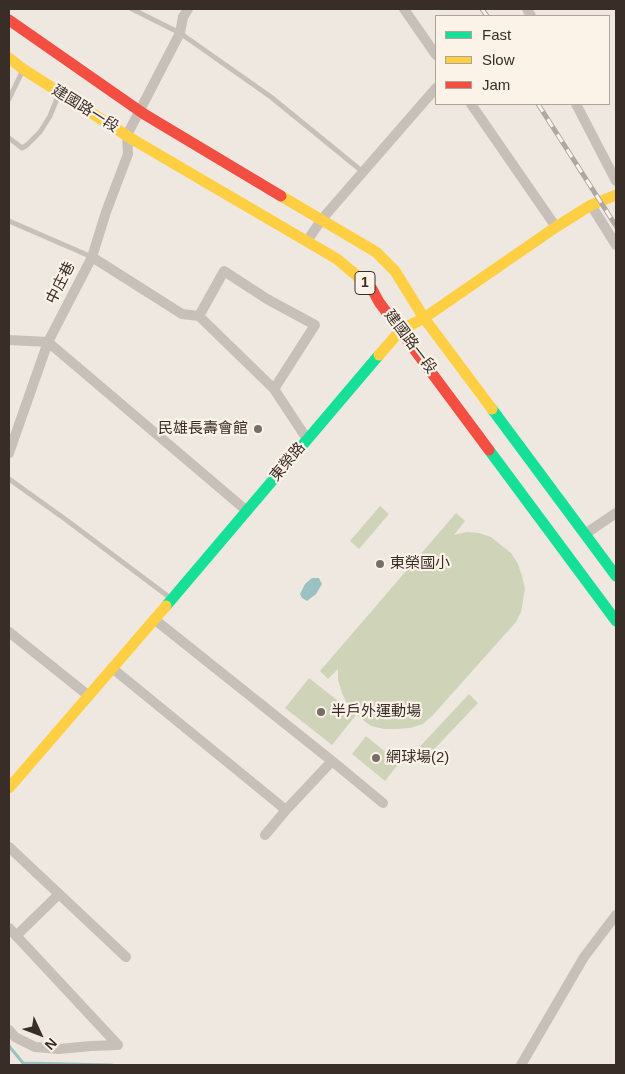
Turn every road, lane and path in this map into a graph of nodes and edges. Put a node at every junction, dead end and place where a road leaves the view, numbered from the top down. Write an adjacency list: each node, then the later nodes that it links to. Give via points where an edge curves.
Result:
1 (132, 9): 5 (lane)
2 (188, 9): 5 (street)
3 (404, 9): 6 (street)
4 (9, 20): 14 (main road, 建國路一段 / 1)
5 (180, 33): 14 (street); 17 (lane, via 271,97)
6 (435, 54)
7 (9, 58): 8 (main road, 建國路一段 / 1)
8 (23, 69): 10 (main road, 建國路一段 / 1); 11 (lane)
9 (435, 89): 17 (street)
10 (59, 92): 15 (main road, 建國路一段 / 1); 16 (lane, via 50,116 27,145 22,148)
11 (9, 99)
12 (471, 105): 23 (street)
13 (577, 105): 18 (street)
14 (140, 111): 15 (street); 21 (main road, 建國路一段 / 1)
15 (130, 130): 24 (main road, 建國路一段 / 1); 26 (street, 中庄巷, via 128,154)
16 (9, 138)
17 (363, 172): 21 (street)
18 (616, 181)
19 (616, 195): 20 (main road, 東榮路)
20 (591, 204): 23 (main road, 東榮路); 25 (street)
21 (322, 219): 24 (street); 28 (main road, 建國路一段 / 1, via 376,252 395,271)
22 (9, 222): 26 (lane)
23 (556, 227): 28 (main road, 東榮路)
24 (307, 241): 29 (main road, 建國路一段 / 1, via 337,259 372,289)
25 (616, 245)
26 (92, 257): 27 (street, via 182,314); 31 (street, 中庄巷)
27 (199, 316): 32 (street); 32 (street, via 224,271 315,325)
28 (424, 318): 29 (main road, 東榮路); 38 (main road, 建國路一段 / 1)
29 (401, 330): 33 (main road, 東榮路); 42 (main road, 建國路一段 / 1)
30 (9, 340): 31 (street)
31 (48, 342): 34 (street, 中庄巷); 36 (street)
32 (274, 389): 33 (street)
33 (307, 439): 36 (main road, 東榮路)
34 (9, 453)
35 (9, 479): 40 (lane)
36 (247, 511): 40 (main road, 東榮路)
37 (616, 513): 38 (street)
38 (585, 534): 39 (main road, 建國路一段 / 1)
39 (616, 576)
40 (172, 599): 41 (main road, 東榮路)
41 (154, 619): 44 (main road, 東榮路); 46 (street)
42 (616, 621)
43 (9, 632): 45 (street)
44 (112, 668): 45 (main road, 東榮路); 49 (street)
45 (89, 696): 47 (main road, 東榮路)
46 (332, 761): 48 (street); 49 (street)
47 (9, 788)
48 (383, 803)
49 (286, 810): 50 (street)
50 (265, 835)
51 (9, 847): 52 (street)
52 (59, 894): 55 (street); 56 (street)
53 (616, 915): 58 (street, via 584,957)
54 (9, 928): 55 (street)
55 (16, 936): 57 (street, via 118,1045 35,1047 15,1037)
56 (126, 957)
57 (9, 1030)
58 (521, 1065)

